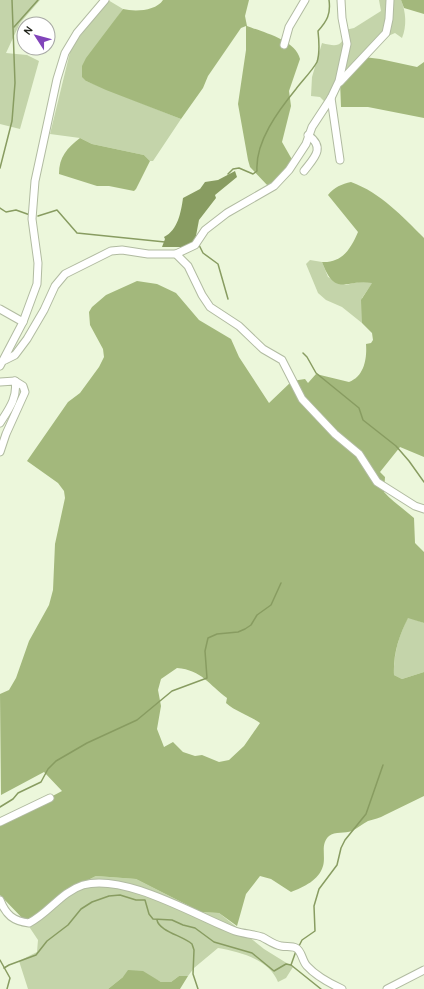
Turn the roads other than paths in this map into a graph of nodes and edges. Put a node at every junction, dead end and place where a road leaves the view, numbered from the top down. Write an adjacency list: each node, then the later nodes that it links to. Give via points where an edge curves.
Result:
1 (105, 0): 13 (street, via 77,33 65,53 52,96 35,181 32,219 38,263 36,284)
2 (305, 0): 5 (street, via 289,27)
3 (341, 0): 6 (street, via 347,44)
4 (390, 0): 6 (street, via 386,33 348,72)
5 (284, 46)
6 (336, 89): 7 (street)
7 (331, 98): 8 (street); 9 (street)
8 (308, 135): 10 (street, via 316,141 318,148); 11 (street, via 300,155 279,183 227,213 205,230 195,245)
9 (340, 160)
10 (304, 171)
11 (176, 254): 14 (street, via 111,251 66,274 55,286 27,339 14,355); 20 (street, via 188,266 210,307 282,360 302,399 335,434 359,454 377,482)
12 (0, 309): 13 (street)
13 (23, 322): 14 (street)
14 (4, 360): 15 (street)
15 (0, 366)
16 (15, 381): 17 (street); 18 (street, via 16,393); 19 (street, via 23,386 25,392)
17 (0, 382)
18 (0, 423)
19 (0, 452)
20 (424, 509)
21 (50, 798): 22 (street)
22 (0, 822)
23 (0, 900): 25 (street, via 4,910 14,919 29,923 56,900 82,885 106,883 132,888 235,931 261,937 281,946 296,947 308,967)
24 (424, 970): 26 (street)
25 (342, 989)
26 (387, 989)

